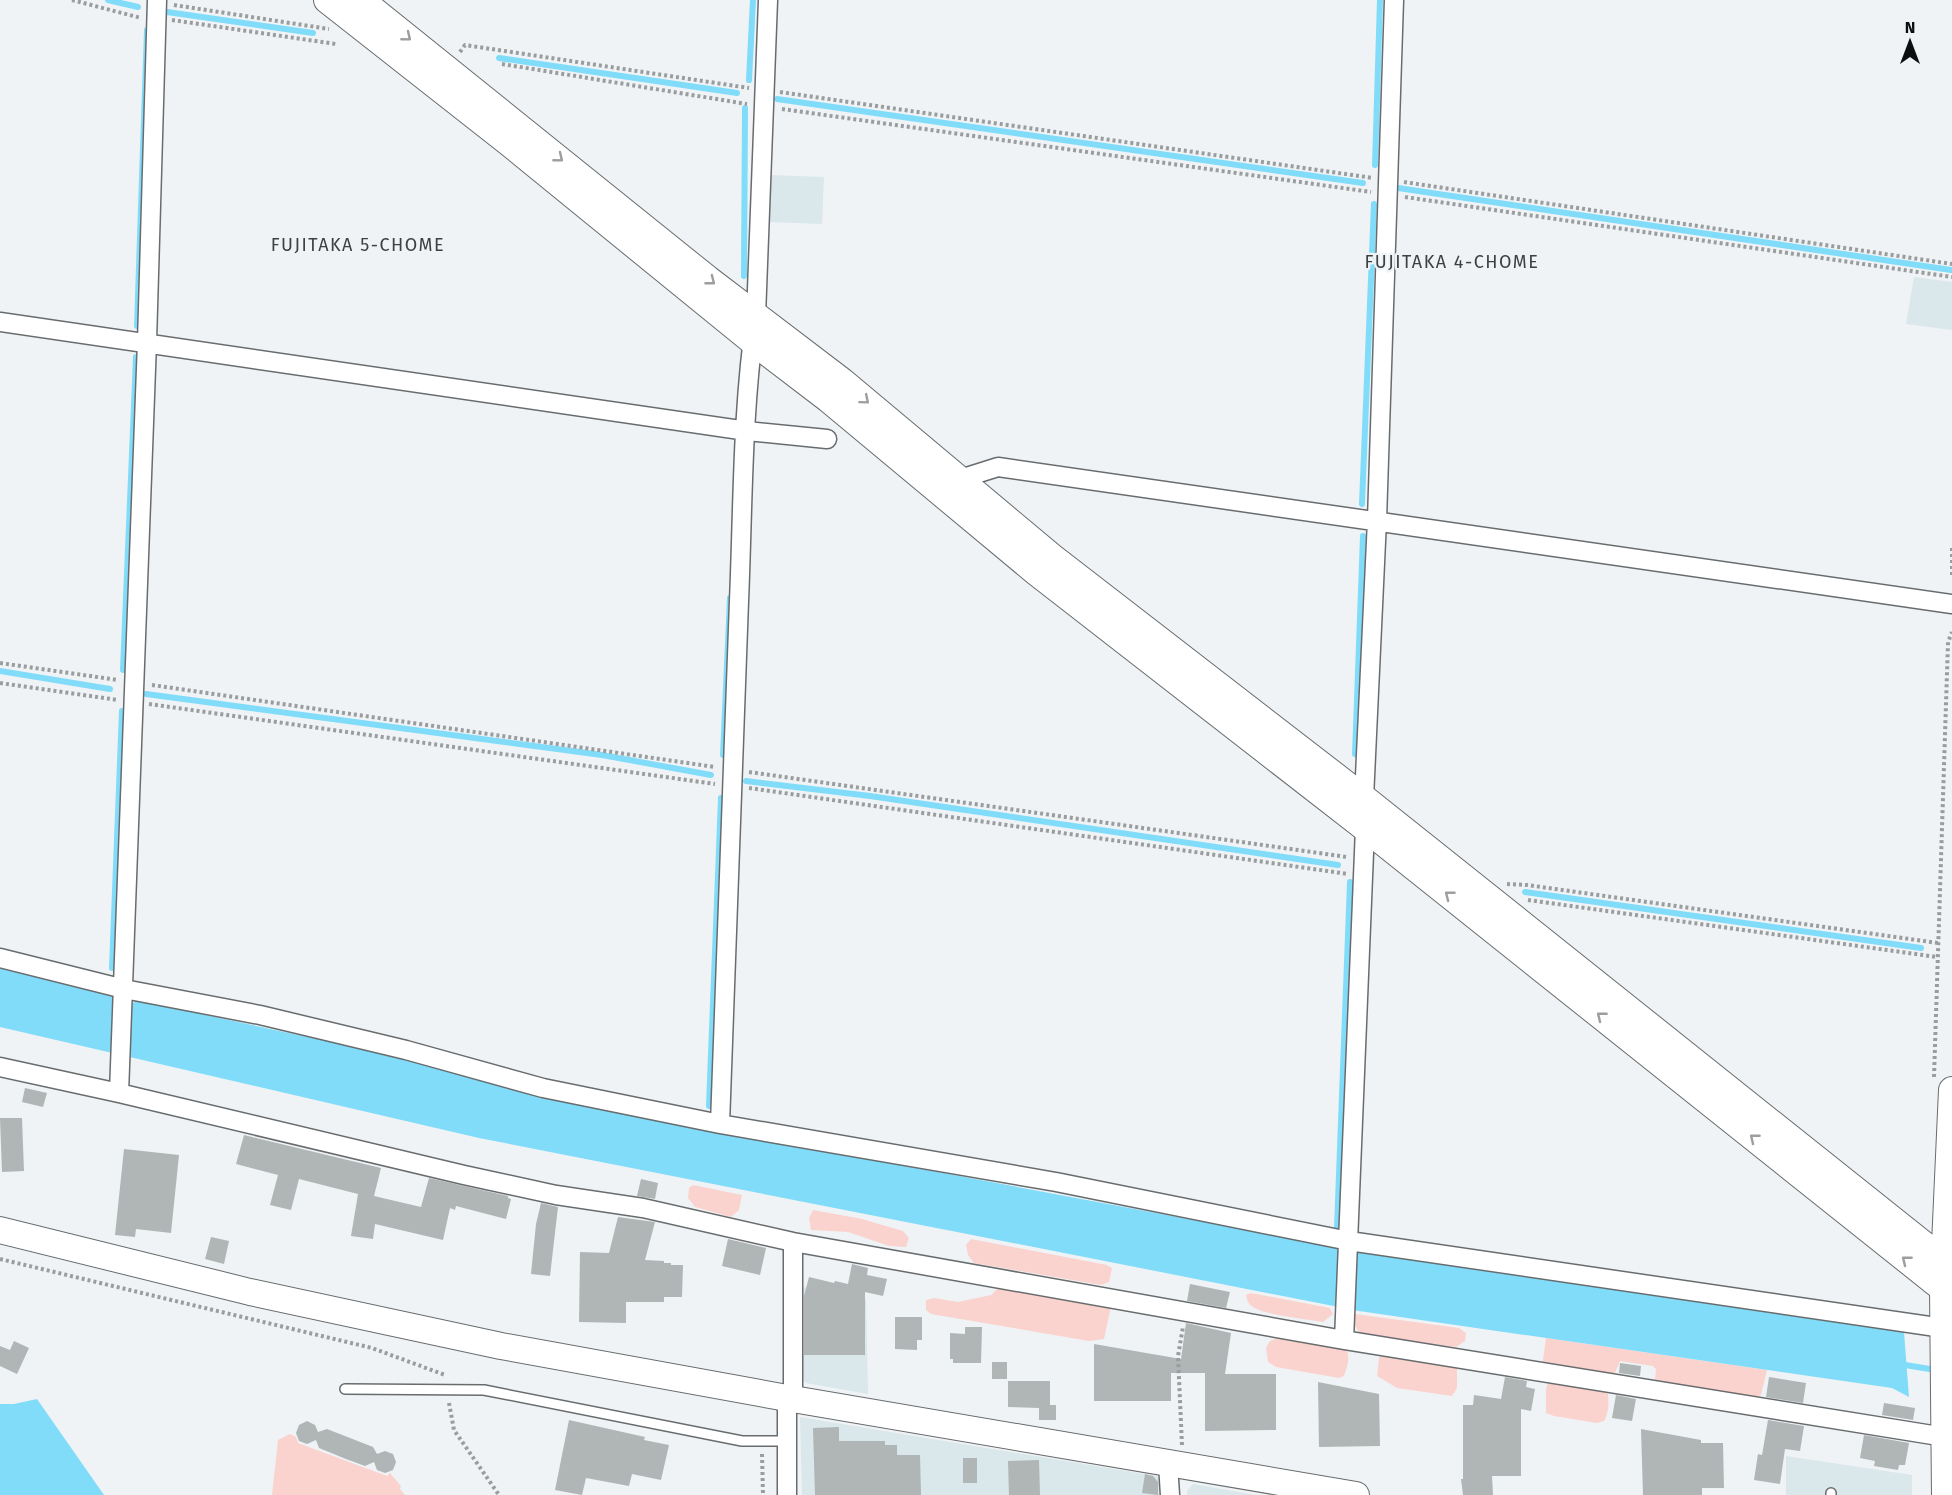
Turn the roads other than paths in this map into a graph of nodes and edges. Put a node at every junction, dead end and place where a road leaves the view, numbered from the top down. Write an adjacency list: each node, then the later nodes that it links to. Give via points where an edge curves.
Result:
1 (327, 0): 8 (street)
2 (361, 0): 6 (street, one-way to 6)
3 (768, 0): 6 (street)
4 (1394, 0): 13 (street)
5 (156, 10): 9 (street)
6 (756, 316): 8 (street); 12 (street, one-way to 12, via 842,381)
7 (0, 322): 9 (street)
8 (752, 341): 10 (street); 16 (street, via 1037,573)
9 (147, 342): 10 (street); 18 (street)
10 (747, 431): 11 (street); 22 (street)
11 (827, 439)
12 (960, 480): 13 (street, via 998,467); 15 (street, via 1051,556)
13 (1377, 520): 14 (street); 15 (street)
14 (1952, 604)
15 (1364, 798): 26 (street)
16 (1365, 828): 24 (street); 26 (street, one-way to 16)
17 (0, 958): 18 (street)
18 (123, 994): 21 (street); 22 (street, via 260,1015 543,1088)
19 (0, 1067): 21 (street)
20 (1943, 1086): 26 (street)
21 (119, 1093): 25 (street, via 464,1175 643,1208)
22 (720, 1124): 24 (street, via 1056,1182)
23 (0, 1230): 30 (street, via 250,1292 501,1346)
24 (1349, 1241): 27 (street); 28 (street)
25 (793, 1242): 28 (street); 30 (street)
26 (1948, 1278): 27 (street)
27 (1943, 1328): 31 (street)
28 (1344, 1340): 31 (street)
29 (345, 1389): 32 (lane, via 484,1390 742,1441)
30 (790, 1398): 32 (street); 33 (street)
31 (1944, 1437): 37 (street)
32 (787, 1441): 34 (street)
33 (1176, 1465): 35 (street); 36 (street)
34 (787, 1495)
35 (1170, 1495)
36 (1356, 1495)
37 (1945, 1495)

